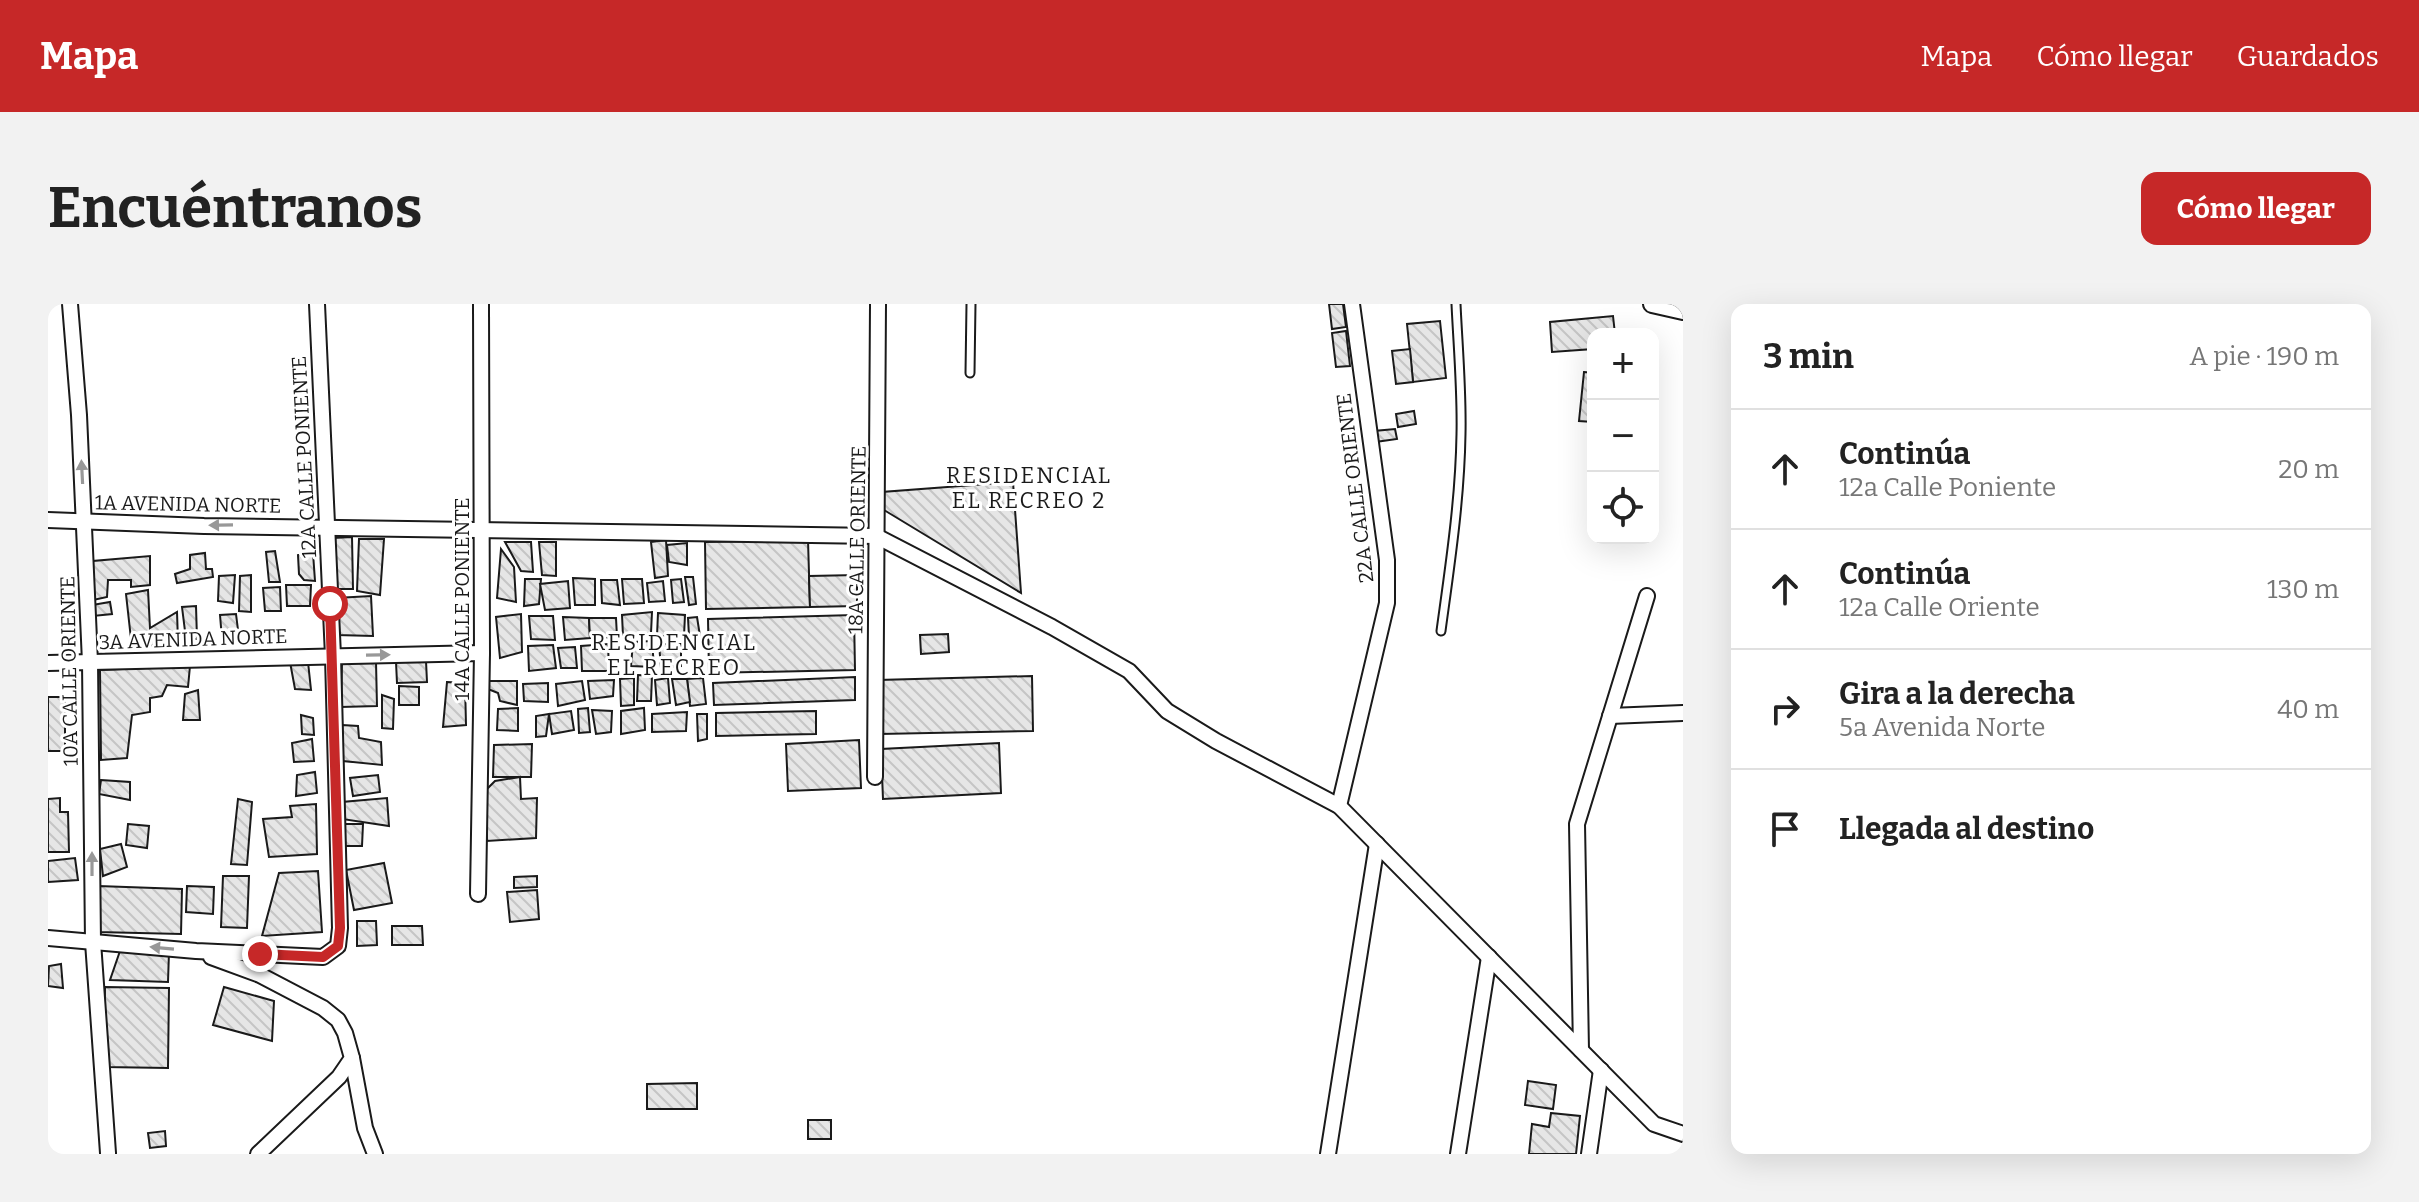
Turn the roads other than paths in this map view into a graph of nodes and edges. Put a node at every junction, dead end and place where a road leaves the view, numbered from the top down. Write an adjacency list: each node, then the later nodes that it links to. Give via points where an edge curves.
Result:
1 (70, 304): 12 (street, 10A CALLE ORIENTE, one-way to 1)
2 (317, 304): 13 (street, 12A CALLE PONIENTE)
3 (481, 304): 14 (street, 14A CALLE PONIENTE)
4 (878, 304): 15 (street, 18A CALLE ORIENTE)
5 (971, 304): 10 (lane)
6 (1352, 304): 25 (street, 22A CALLE ORIENTE, via 1387,560 1387,603)
7 (1456, 304): 17 (lane, via 1460,461)
8 (1652, 304): 9 (street)
9 (1683, 311)
10 (970, 373)
11 (48, 520): 12 (street, 1A AVENIDA NORTE)
12 (85, 522): 13 (street, 1A AVENIDA NORTE, one-way to 12); 20 (street, 10A CALLE ORIENTE)
13 (327, 526): 14 (street, 1A AVENIDA NORTE); 19 (street, 12A CALLE PONIENTE)
14 (483, 531): 15 (street, 1A AVENIDA NORTE); 18 (street, 14A CALLE PONIENTE)
15 (876, 536): 24 (street, 18A CALLE ORIENTE); 25 (street, via 1129,671 1167,711)
16 (1647, 596): 23 (street)
17 (1441, 631)
18 (482, 653): 19 (street, 3A AVENIDA NORTE, one-way to 18); 27 (street, 14A CALLE PONIENTE)
19 (333, 656): 20 (street, 3A AVENIDA NORTE); 30 (street, 12A CALLE PONIENTE, via 338,946 323,957)
20 (90, 662): 21 (street, 3A AVENIDA NORTE); 29 (street, 10A CALLE ORIENTE, one-way to 20)
21 (48, 663)
22 (1683, 713): 23 (street)
23 (1610, 716): 32 (street, via 1577,824)
24 (875, 777)
25 (1339, 806): 26 (street)
26 (1377, 844): 31 (street); 39 (street)
27 (478, 894)
28 (48, 938): 29 (street)
29 (93, 942): 30 (street, one-way to 29); 36 (street, 10A CALLE ORIENTE)
30 (196, 951): 33 (street, via 260,975 323,1008 338,1020)
31 (1489, 957): 32 (street); 40 (street)
32 (1581, 1050): 34 (street)
33 (352, 1058): 37 (street, via 339,1077); 38 (street)
34 (1601, 1070): 35 (street, via 1654,1124); 41 (street)
35 (1683, 1134)
36 (108, 1153)
37 (258, 1154)
38 (375, 1154)
39 (1328, 1154)
40 (1458, 1154)
41 (1589, 1154)

